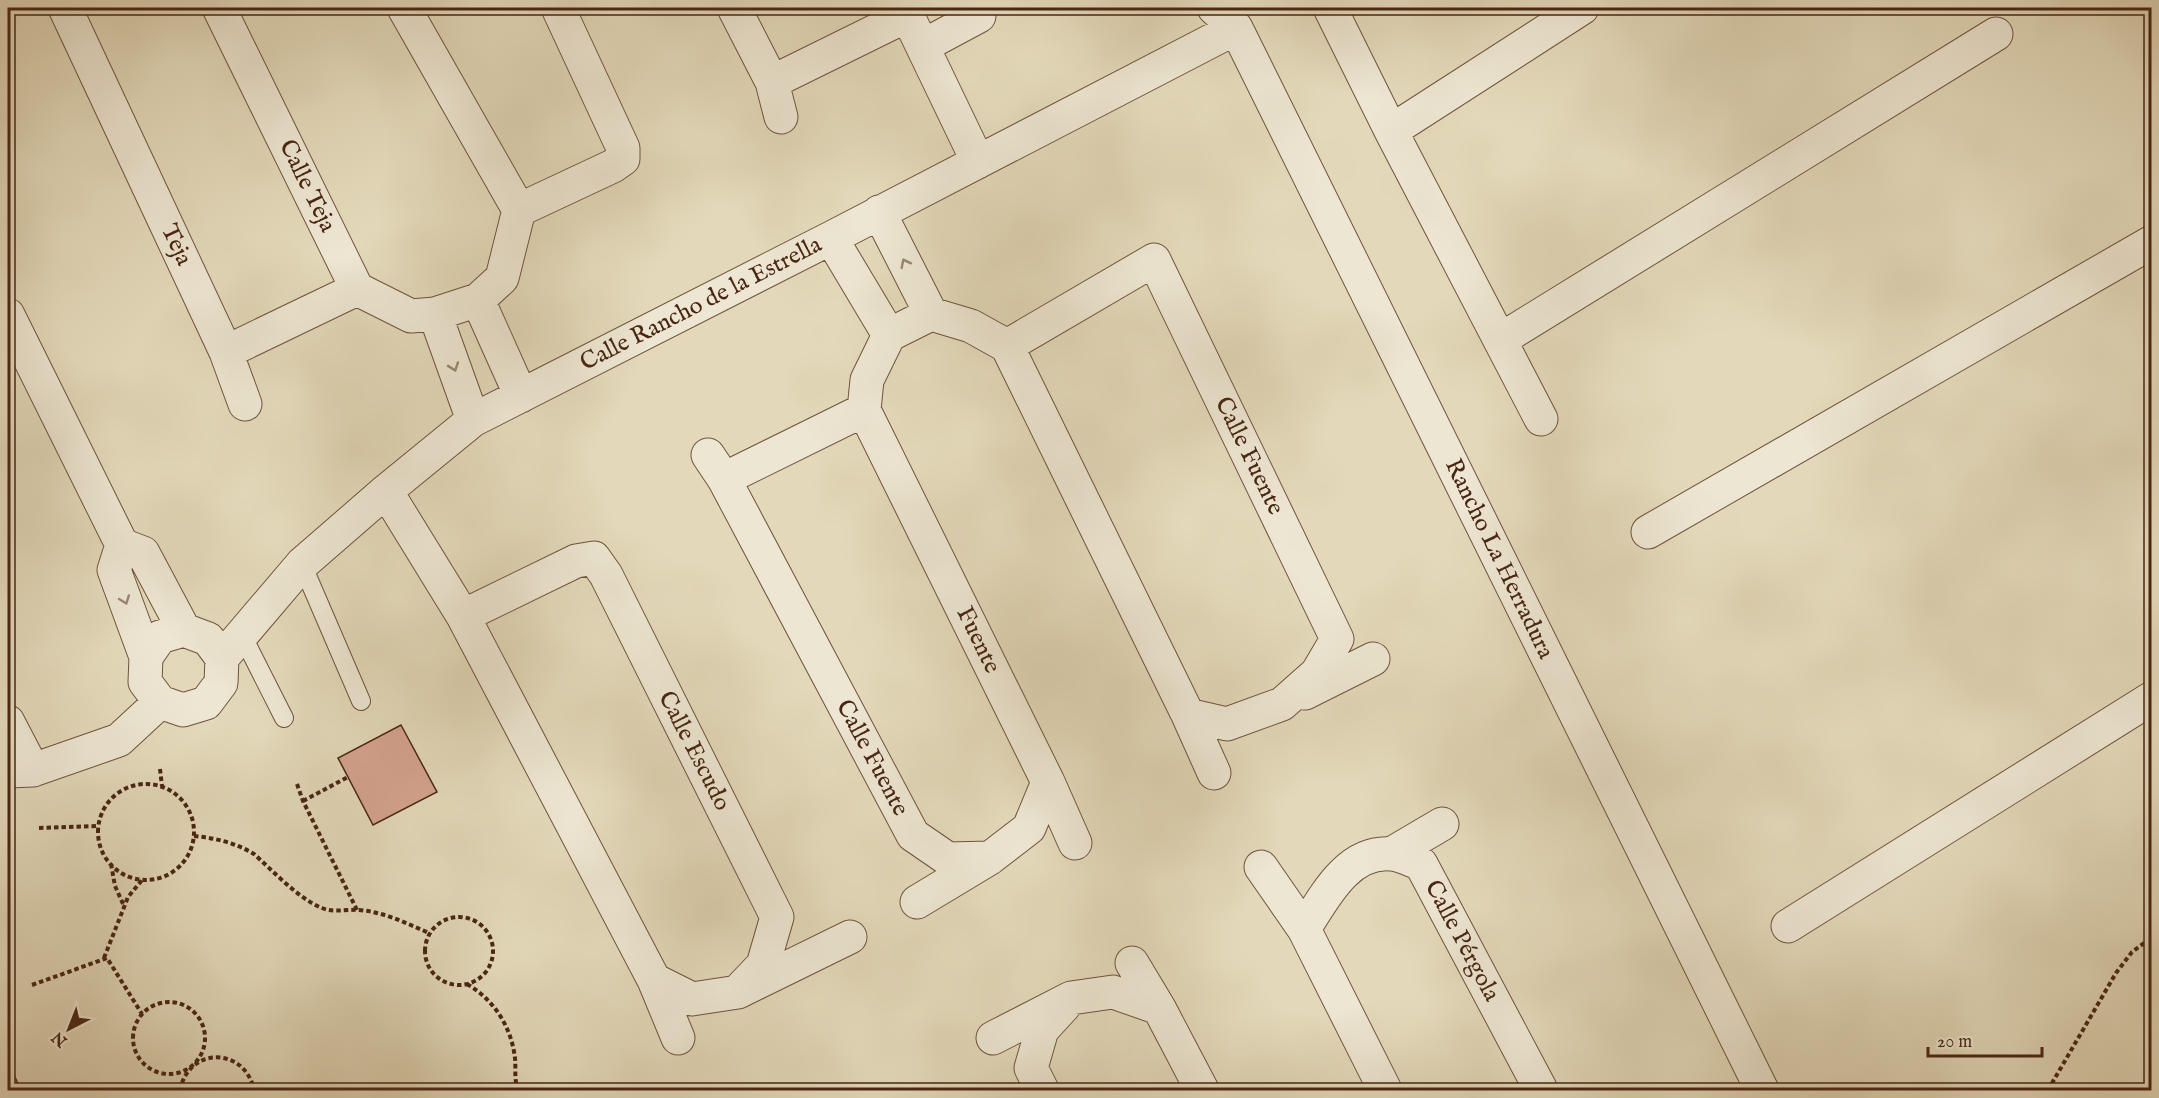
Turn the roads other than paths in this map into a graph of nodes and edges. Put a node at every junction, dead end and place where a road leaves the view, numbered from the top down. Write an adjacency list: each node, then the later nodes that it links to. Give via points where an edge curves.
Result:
1 (65, 8): 28 (street, Teja)
2 (219, 8): 21 (street, Calle Teja)
3 (404, 8): 17 (street)
4 (558, 8): 17 (street, via 623,148 623,159)
5 (734, 8): 13 (street)
6 (1330, 8): 15 (street)
7 (1582, 8): 15 (street)
8 (906, 11): 12 (street); 13 (street)
9 (979, 16): 12 (street)
10 (1225, 18): 16 (street, Calle Rancho de la Estrella); 73 (street, Rancho La Herradura)
11 (1996, 34): 26 (street)
12 (923, 46): 16 (street)
13 (772, 82): 14 (street)
14 (781, 117)
15 (1391, 131): 26 (street)
16 (978, 162): 18 (street, Calle Rancho de la Estrella)
17 (519, 210): 22 (street, via 502,278)
18 (879, 212): 19 (street, Calle Rancho de la Estrella); 25 (street, one-way to 18)
19 (831, 238): 25 (street); 29 (street, Calle Rancho de la Estrella)
20 (2151, 242): 35 (street)
21 (357, 289): 23 (street, via 411,316); 28 (street)
22 (478, 300): 23 (street); 29 (street)
23 (435, 314): 33 (street, one-way to 33)
24 (8, 315): 36 (street)
25 (909, 325): 27 (street, via 971,326); 31 (street, via 867,380)
26 (1500, 340): 32 (street)
27 (1007, 346): 46 (street, Calle Fuente, via 1154,260 1336,639 1317,673); 47 (street)
28 (226, 352): 30 (street, Teja)
29 (521, 396): 33 (street, Calle Rancho de la Estrella)
30 (245, 404)
31 (864, 410): 52 (street, Fuente); 56 (street, Calle Fuente, via 716,467 914,836 948,859)
32 (1541, 419)
33 (473, 420): 34 (street, Calle Rancho de la Estrella)
34 (386, 491): 37 (street, Calle Rancho de la Estrella); 38 (street)
35 (1648, 532)
36 (122, 545): 39 (street, via 142,553); 41 (street, one-way to 41, via 114,570)
37 (302, 564): 40 (street, Calle Rancho de la Estrella); 44 (lane)
38 (463, 616): 63 (street); 64 (street, Calle Escudo, via 576,561 594,558 777,917 763,965)
39 (184, 630): 40 (street); 41 (street, via 160,637)
40 (232, 647): 45 (street, via 221,683 206,703 183,710); 48 (lane)
41 (146, 657): 45 (street, via 146,682)
42 (1373, 659): 46 (street)
43 (2151, 698): 59 (street)
44 (361, 701)
45 (160, 702): 50 (street, via 119,740)
46 (1282, 704): 47 (street, Calle Fuente, via 1227,724)
47 (1188, 715): 51 (street)
48 (284, 718)
49 (8, 722): 50 (street)
50 (20, 770)
51 (1214, 773)
52 (1048, 782): 54 (street, Fuente); 56 (street, via 1029,828)
53 (1442, 824): 55 (street)
54 (1075, 843)
55 (1390, 854): 60 (street, Calle Pérgola, via 1362,858 1330,887); 72 (street, Calle Pérgola, via 1421,864)
56 (990, 858): 58 (street)
57 (1261, 867): 60 (street)
58 (916, 902)
59 (1788, 926)
60 (1304, 929): 71 (street)
61 (850, 937): 64 (street)
62 (1132, 963): 66 (street)
63 (654, 980): 64 (street, via 692,999); 67 (street)
64 (738, 992)
65 (1071, 998): 66 (street, via 1113,992); 68 (street); 69 (street, via 1042,1030 1031,1068)
66 (1159, 1008): 70 (street)
67 (678, 1038)
68 (993, 1038)
69 (1042, 1090)
70 (1202, 1090)
71 (1385, 1090)
72 (1541, 1090)
73 (1762, 1090)

